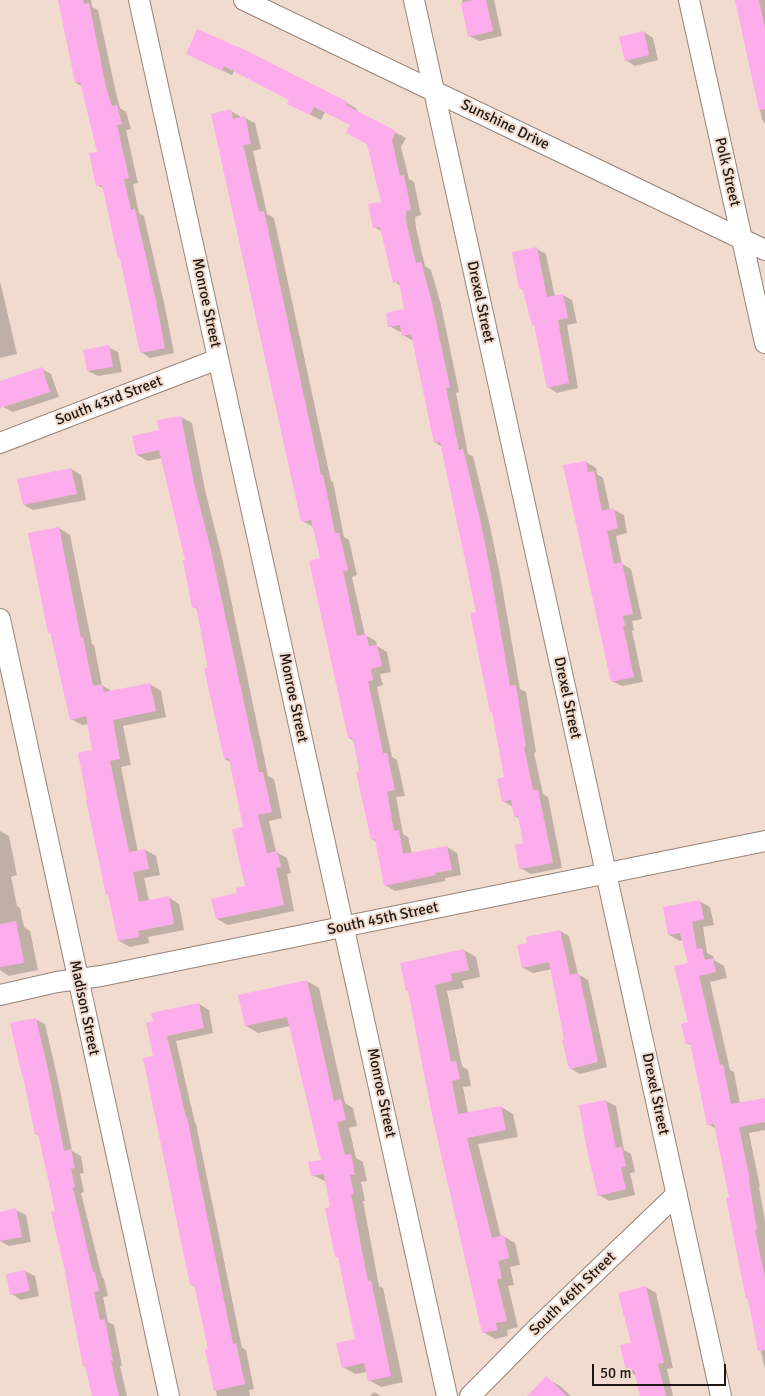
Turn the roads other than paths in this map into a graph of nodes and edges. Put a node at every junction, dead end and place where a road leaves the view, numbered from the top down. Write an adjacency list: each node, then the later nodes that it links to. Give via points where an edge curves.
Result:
1 (140, 0): 9 (street, Monroe Street)
2 (244, 0): 5 (street, Sunshine Drive)
3 (414, 0): 5 (street, Drexel Street)
4 (689, 0): 6 (street, Polk Street)
5 (434, 90): 6 (street, Sunshine Drive); 14 (street, Drexel Street)
6 (742, 240): 7 (street, Sunshine Drive); 8 (street, Polk Street)
7 (765, 250)
8 (765, 343)
9 (218, 359): 10 (street, South 43rd Street); 15 (street, Monroe Street)
10 (0, 443)
11 (0, 619): 12 (street, Madison Street)
12 (9, 705): 16 (street, Madison Street)
13 (765, 841): 14 (street, South 45th Street)
14 (606, 873): 15 (street, South 45th Street); 18 (street, Drexel Street)
15 (344, 927): 16 (street, South 45th Street); 20 (street, Monroe Street)
16 (78, 979): 17 (street, South 45th Street); 19 (street, Madison Street)
17 (0, 995)
18 (677, 1194): 21 (street, South 46th Street); 22 (street, Drexel Street)
19 (169, 1396)
20 (447, 1396)
21 (470, 1396)
22 (721, 1396)

